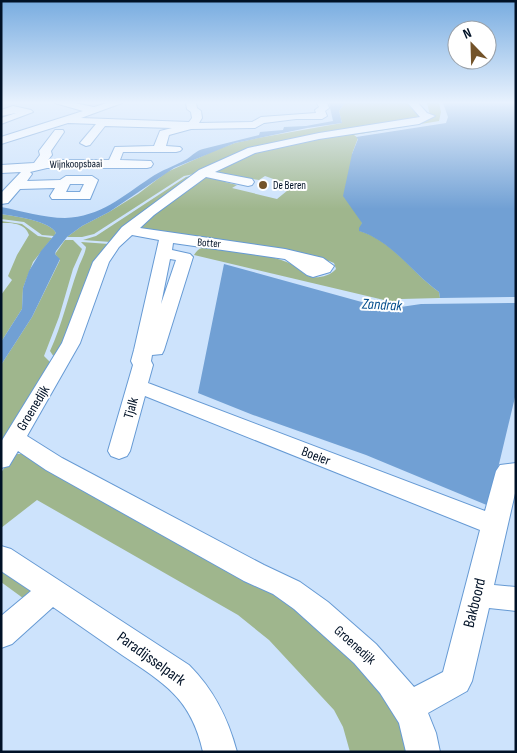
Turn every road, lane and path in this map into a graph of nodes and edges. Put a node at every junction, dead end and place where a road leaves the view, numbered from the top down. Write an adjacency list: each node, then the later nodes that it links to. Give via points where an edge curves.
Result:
1 (54, 138): 9 (street, Wijnkoopsbaai)
2 (89, 138): 5 (street)
3 (163, 138): 6 (street)
4 (308, 138): 12 (street, Groenedijk, via 263,147)
5 (86, 143)
6 (159, 149): 7 (street, Wijnkoopsbaai); 10 (street, Wijnkoopsbaai, via 119,149)
7 (176, 149)
8 (147, 164): 10 (street, Wijnkoopsbaai)
9 (35, 167): 10 (street, Wijnkoopsbaai); 11 (street, Wijnkoopsbaai); 14 (street, Wijnkoopsbaai)
10 (108, 167): 14 (street, via 98,180 66,180 60,190 36,196 43,184)
11 (1, 169)
12 (203, 173): 13 (street); 16 (street, Groenedijk)
13 (248, 182)
14 (18, 185): 15 (street, Wijnkoopsbaai)
15 (2, 200)
16 (127, 230): 17 (street, Botter); 20 (street, Groenedijk, via 101,262 71,343)
17 (166, 245): 18 (street, Botter, via 195,242 230,245); 19 (street, Tjalk, via 163,300 143,350)
18 (291, 256)
19 (141, 376): 21 (street, Tjalk); 24 (street, Boeier)
20 (15, 438): 22 (street); 30 (street, Groenedijk, via 54,464 283,586 374,661)
21 (119, 451)
22 (1, 460)
23 (512, 471): 24 (street, Bakboord)
24 (494, 526): 27 (street, Bakboord)
25 (1, 557): 26 (street, Paradijsselpark)
26 (52, 590): 29 (street); 31 (street, Paradijsselpark, via 178,675 196,693 213,724)
27 (477, 595): 28 (street); 30 (street, Bakboord, via 456,681)
28 (516, 599)
29 (1, 635)
30 (408, 707): 32 (street, Groenedijk, via 422,741)
31 (220, 752)
32 (423, 752)

